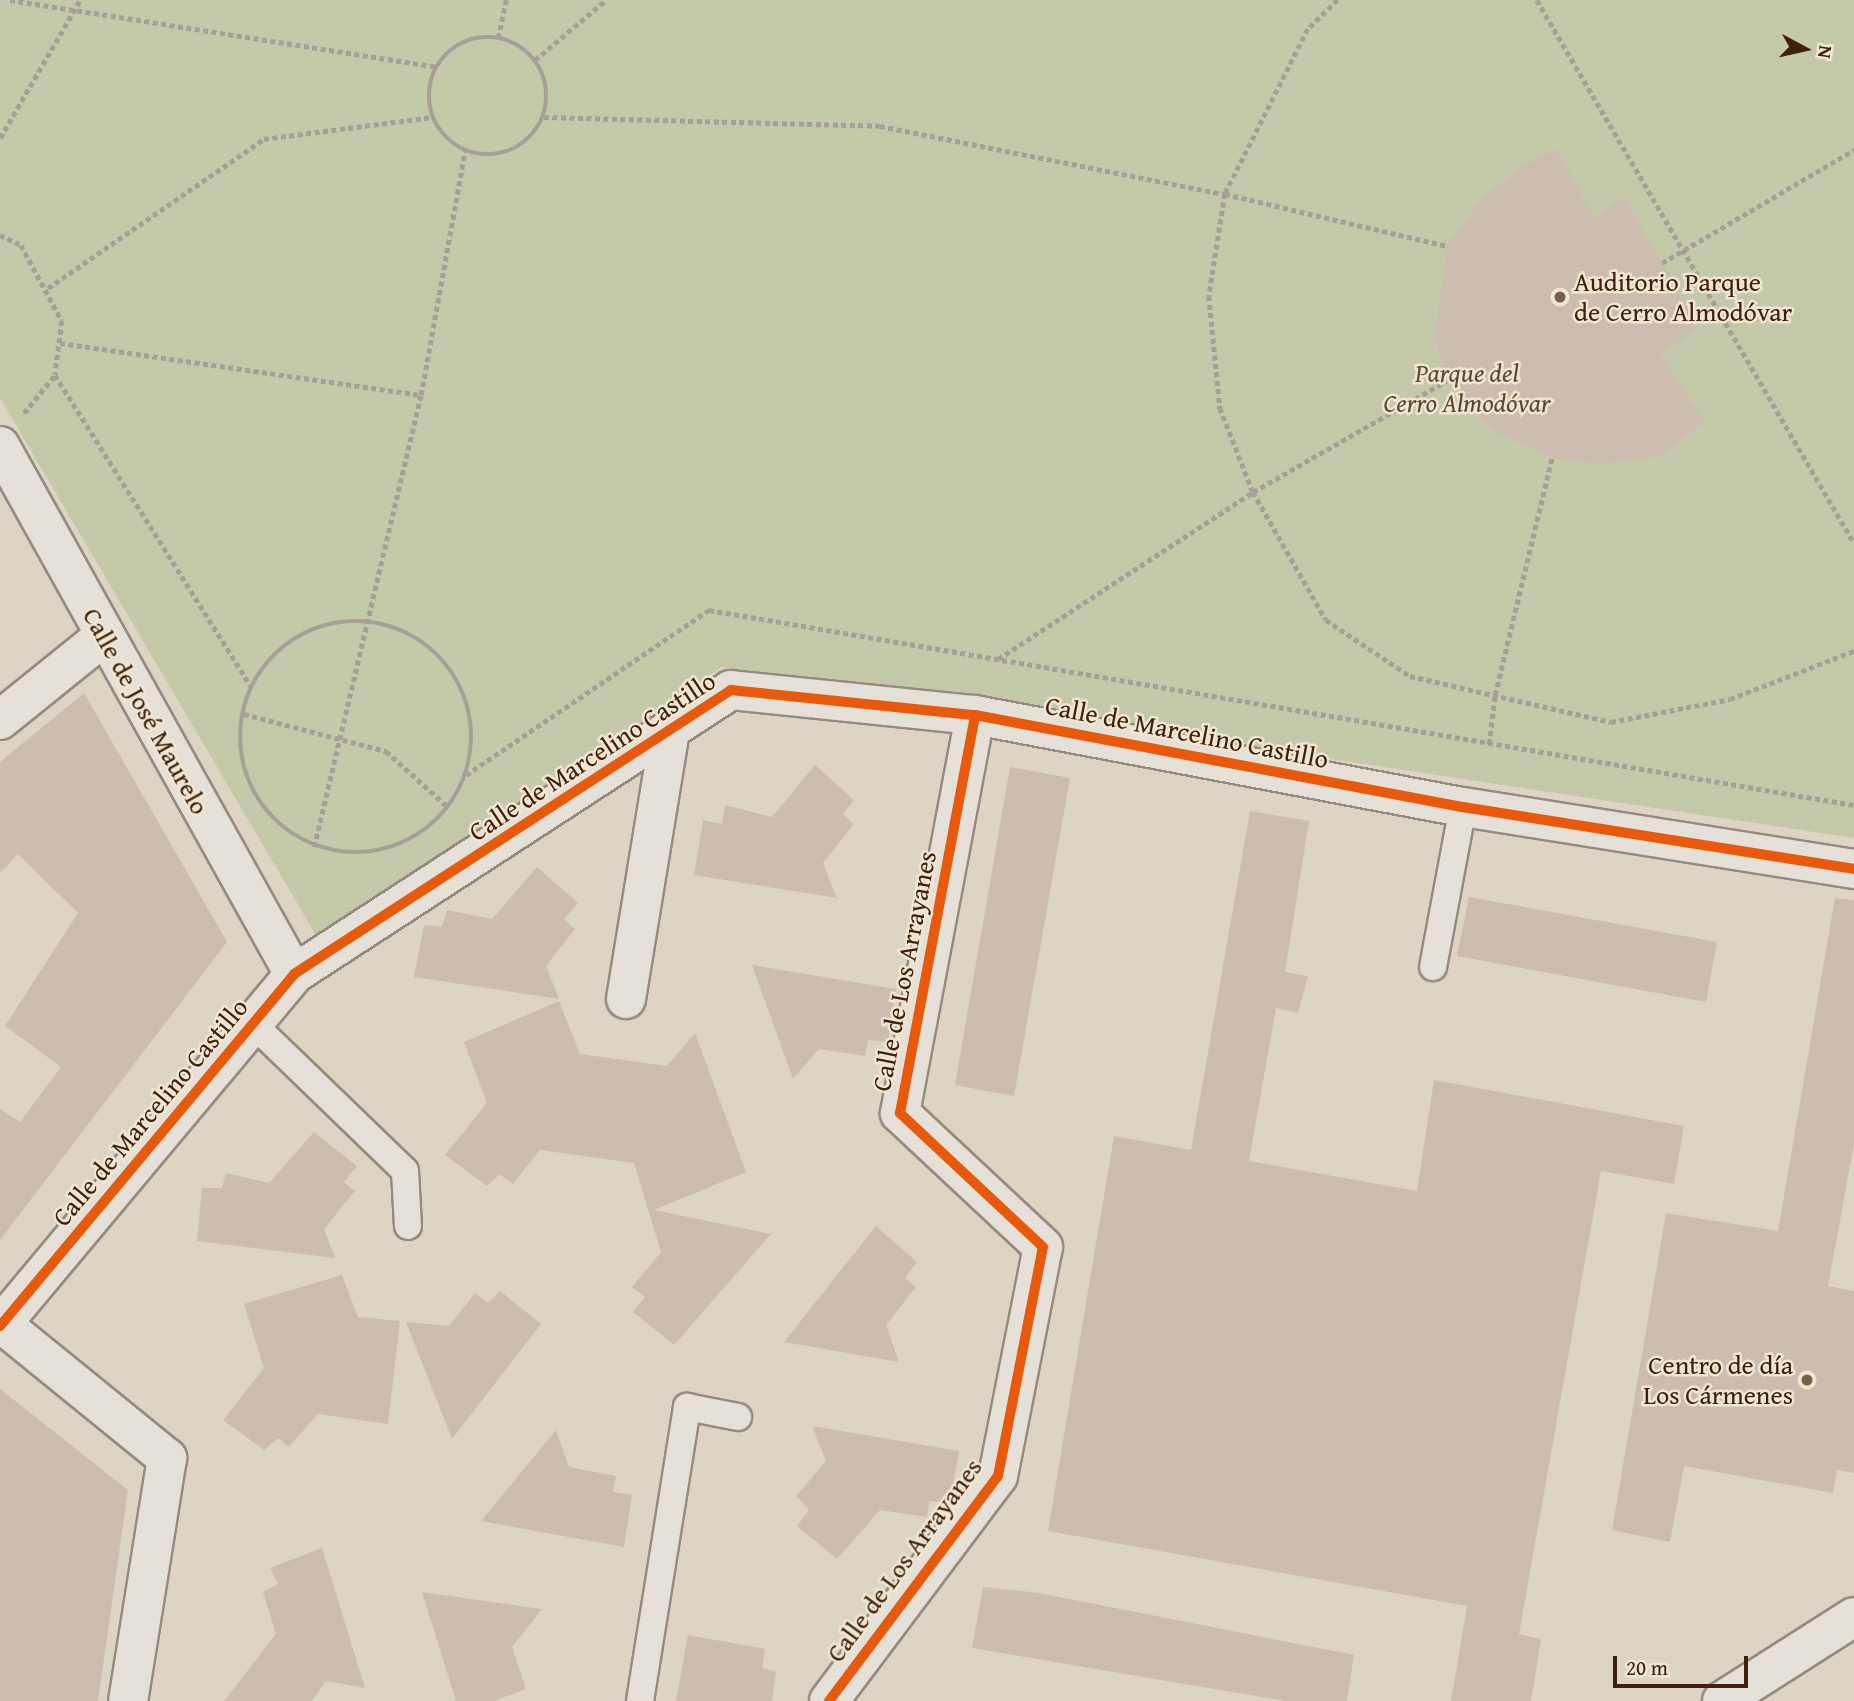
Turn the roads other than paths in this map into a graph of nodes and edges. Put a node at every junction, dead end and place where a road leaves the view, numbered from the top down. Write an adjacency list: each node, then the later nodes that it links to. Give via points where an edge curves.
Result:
1 (8, 435): 2 (street, Calle de José Maurelo)
2 (104, 636): 4 (street); 9 (street, Calle de José Maurelo)
3 (975, 715): 5 (street, Calle de Marcelino Castillo, via 730,690); 6 (street, Calle de Marcelino Castillo); 19 (street, Calle de Los Arrayanes, via 900,1113 1044,1247 998,1476)
4 (0, 720)
5 (670, 730): 9 (street, Calle de Marcelino Castillo); 10 (street)
6 (1463, 807): 7 (street, Calle de Marcelino Castillo); 8 (lane)
7 (1854, 869)
8 (1433, 967)
9 (294, 974): 11 (street, Calle de Marcelino Castillo)
10 (625, 999)
11 (253, 1024): 12 (lane, via 405,1171); 13 (street, Calle de Marcelino Castillo)
12 (408, 1226)
13 (1, 1325): 17 (street, via 167,1458)
14 (738, 1417): 18 (lane, via 687,1407)
15 (1854, 1617): 16 (street)
16 (1836, 1636): 20 (street)
17 (128, 1701)
18 (640, 1701)
19 (829, 1701)
20 (1722, 1701)

